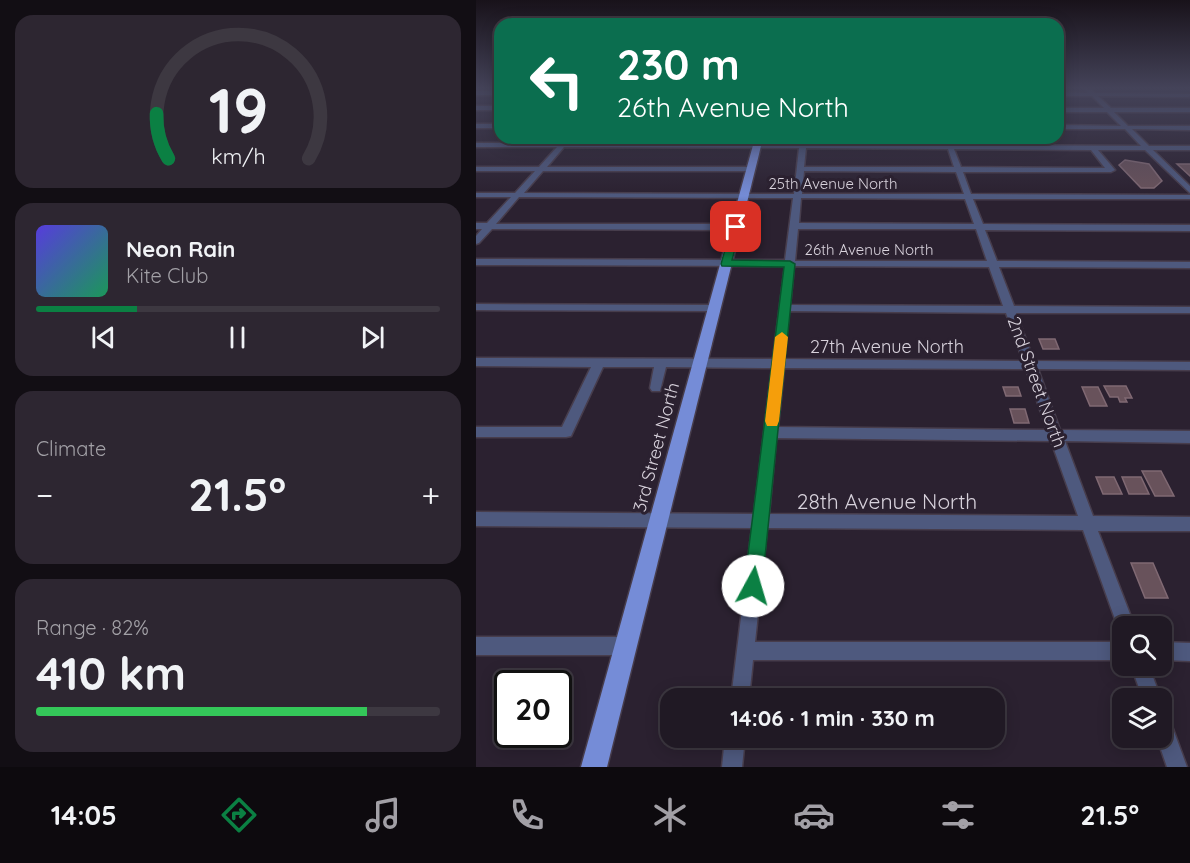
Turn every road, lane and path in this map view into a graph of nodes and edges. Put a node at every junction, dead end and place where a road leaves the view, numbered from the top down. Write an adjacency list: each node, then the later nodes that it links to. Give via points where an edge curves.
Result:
1 (1124, 125): 5 (street)
2 (476, 126): 3 (street)
3 (494, 126)
4 (1064, 127): 5 (street)
5 (1126, 127): 6 (street); 18 (street)
6 (1190, 128)
7 (628, 144): 14 (street)
8 (757, 144): 23 (main road, 3rd Street North)
9 (776, 144): 15 (street)
10 (891, 144): 15 (street)
11 (950, 144): 25 (street, 2nd Street North)
12 (1006, 144): 16 (street)
13 (476, 145): 14 (street)
14 (563, 145): 22 (street)
15 (803, 147): 24 (street)
16 (1092, 147): 17 (street); 25 (street, via 1111,170)
17 (1107, 147): 18 (street); 20 (street, via 1114,155)
18 (1145, 147): 19 (street); 20 (street)
19 (1190, 148)
20 (1153, 155): 26 (street)
21 (476, 169): 22 (street)
22 (541, 169): 23 (street); 28 (street)
23 (751, 169): 29 (main road, 3rd Street North)
24 (801, 169): 25 (street); 30 (street)
25 (959, 170): 31 (street, 2nd Street North)
26 (1190, 192)
27 (476, 195): 28 (street, 25th Avenue North)
28 (518, 195): 29 (street, 25th Avenue North); 34 (street)
29 (744, 196): 30 (street, 25th Avenue North); 36 (main road, 3rd Street North)
30 (798, 196): 31 (street, 25th Avenue North); 35 (street)
31 (969, 197): 32 (street, 25th Avenue North); 37 (street, 2nd Street North)
32 (1190, 197)
33 (476, 226): 34 (street)
34 (489, 226): 36 (street); 39 (street)
35 (794, 226): 37 (street); 42 (street)
36 (736, 227): 41 (main road, 3rd Street North)
37 (980, 227): 38 (street); 43 (street, 2nd Street North)
38 (1190, 228)
39 (476, 241)
40 (476, 262): 41 (street, 26th Avenue North)
41 (726, 264): 42 (street, 26th Avenue North); 46 (main road, 3rd Street North)
42 (790, 264): 43 (street, 26th Avenue North); 47 (street)
43 (994, 265): 44 (street, 26th Avenue North); 48 (street, 2nd Street North)
44 (1190, 265)
45 (476, 307): 46 (street)
46 (714, 308): 53 (main road, 3rd Street North)
47 (785, 308): 48 (street); 54 (street)
48 (1010, 309): 49 (street); 55 (street, 2nd Street North)
49 (1190, 310)
50 (476, 362): 51 (street, 27th Avenue North)
51 (599, 363): 52 (street, 27th Avenue North); 58 (street, via 566,432)
52 (660, 363): 53 (street, 27th Avenue North); 57 (street)
53 (700, 363): 54 (street, 27th Avenue North); 63 (main road, 3rd Street North)
54 (779, 364): 55 (street, 27th Avenue North); 59 (street)
55 (1030, 365): 56 (street, 27th Avenue North); 60 (street, 2nd Street North)
56 (1190, 366)
57 (656, 388)
58 (476, 432)
59 (771, 432): 60 (street); 64 (street)
60 (1056, 436): 61 (street); 65 (street, 2nd Street North)
61 (1190, 437)
62 (476, 519): 63 (street, 28th Avenue North)
63 (659, 520): 64 (street, 28th Avenue North); 69 (main road, 3rd Street North)
64 (760, 521): 65 (street, 28th Avenue North); 70 (street)
65 (1088, 523): 66 (street, 28th Avenue North); 67 (street, 2nd Street North)
66 (1190, 524)
67 (1122, 616)
68 (476, 646): 69 (street)
69 (626, 646): 77 (main road, 3rd Street North)
70 (745, 651): 71 (street); 74 (street)
71 (1112, 651)
72 (1172, 651): 73 (street)
73 (1190, 652)
74 (741, 688)
75 (734, 748): 78 (street)
76 (1170, 748): 79 (street)
77 (594, 767)
78 (732, 767)
79 (1177, 767)

